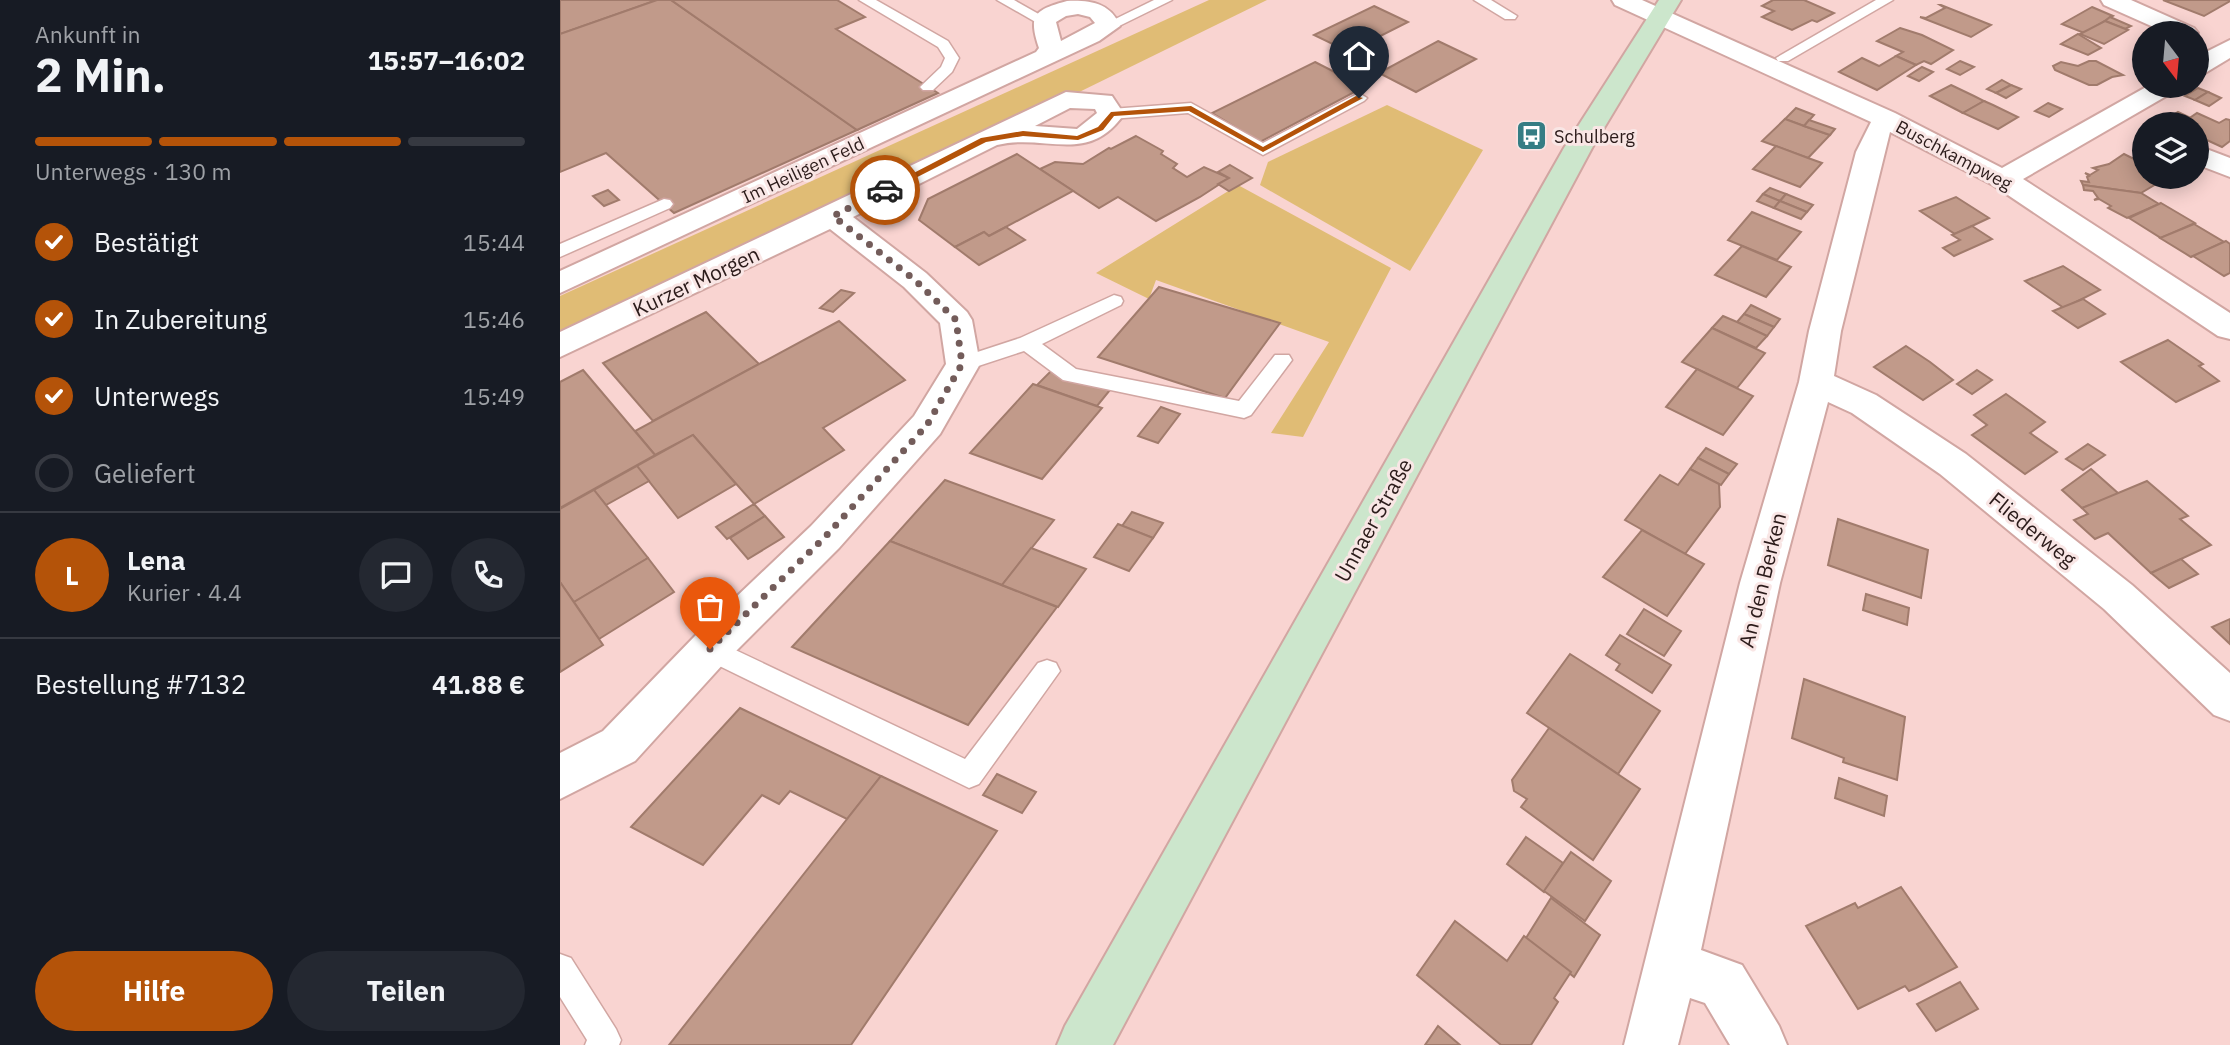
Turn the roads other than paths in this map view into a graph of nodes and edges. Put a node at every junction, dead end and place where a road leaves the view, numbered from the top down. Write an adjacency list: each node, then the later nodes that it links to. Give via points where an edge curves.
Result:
1 (866, 0): 18 (lane, via 943,44 952,58)
2 (1004, 0): 11 (lane)
3 (1165, 0): 7 (lane)
4 (1481, 0): 9 (lane)
5 (1886, 0): 16 (lane)
6 (2112, 0): 10 (street)
7 (1141, 4): 12 (lane)
8 (1650, 6): 23 (street, Buschkampweg); 47 (main road, Unnaer Straße, via 1578,148)
9 (1510, 16)
10 (2159, 21)
11 (1044, 22): 12 (street, via 1051,13 1088,6 1102,10); 15 (street, via 1051,48)
12 (1108, 26): 15 (street, Im Heiligen Feld)
13 (2209, 43): 14 (street)
14 (2227, 49): 17 (street)
15 (1045, 57): 32 (street, Im Heiligen Feld)
16 (1783, 58)
17 (2209, 60)
18 (928, 87)
19 (1359, 98): 22 (lane, via 1263,150 1191,108)
20 (2145, 98): 21 (street)
21 (2118, 113): 24 (street); 28 (street)
22 (1111, 114): 25 (street, Kurzer Morgen, via 1100,129 1078,138 1023,133); 25 (street, Kurzer Morgen, via 1104,101 1066,100)
23 (1886, 119): 28 (street, Buschkampweg); 39 (street, An den Berken, via 1870,152)
24 (2132, 119)
25 (984, 140): 30 (street, Kurzer Morgen)
26 (2209, 159): 27 (street)
27 (2230, 169)
28 (2003, 179): 34 (street, Buschkampweg)
29 (664, 204): 31 (lane)
30 (833, 216): 36 (street, Kurzer Morgen); 38 (street, via 915,280 956,320)
31 (560, 251)
32 (560, 284)
33 (1114, 301): 35 (lane)
34 (2230, 328)
35 (1027, 343): 37 (lane, via 1070,375 1244,410); 38 (lane)
36 (560, 346)
37 (1282, 360)
38 (962, 364): 40 (street, via 927,425 825,537)
39 (1816, 382): 42 (street, Fliederweg, via 1864,404 1953,464 2118,597); 44 (street, An den Berken, via 1760,583)
40 (710, 649): 41 (lane, via 969,775); 43 (street, via 619,746)
41 (1047, 671)
42 (2230, 701)
43 (560, 777)
44 (1672, 965): 48 (street, An den Berken); 49 (street, via 1723,984)
45 (560, 969): 46 (lane, via 605,1040)
46 (601, 1045)
47 (1084, 1045)
48 (1651, 1045)
49 (1760, 1045)

